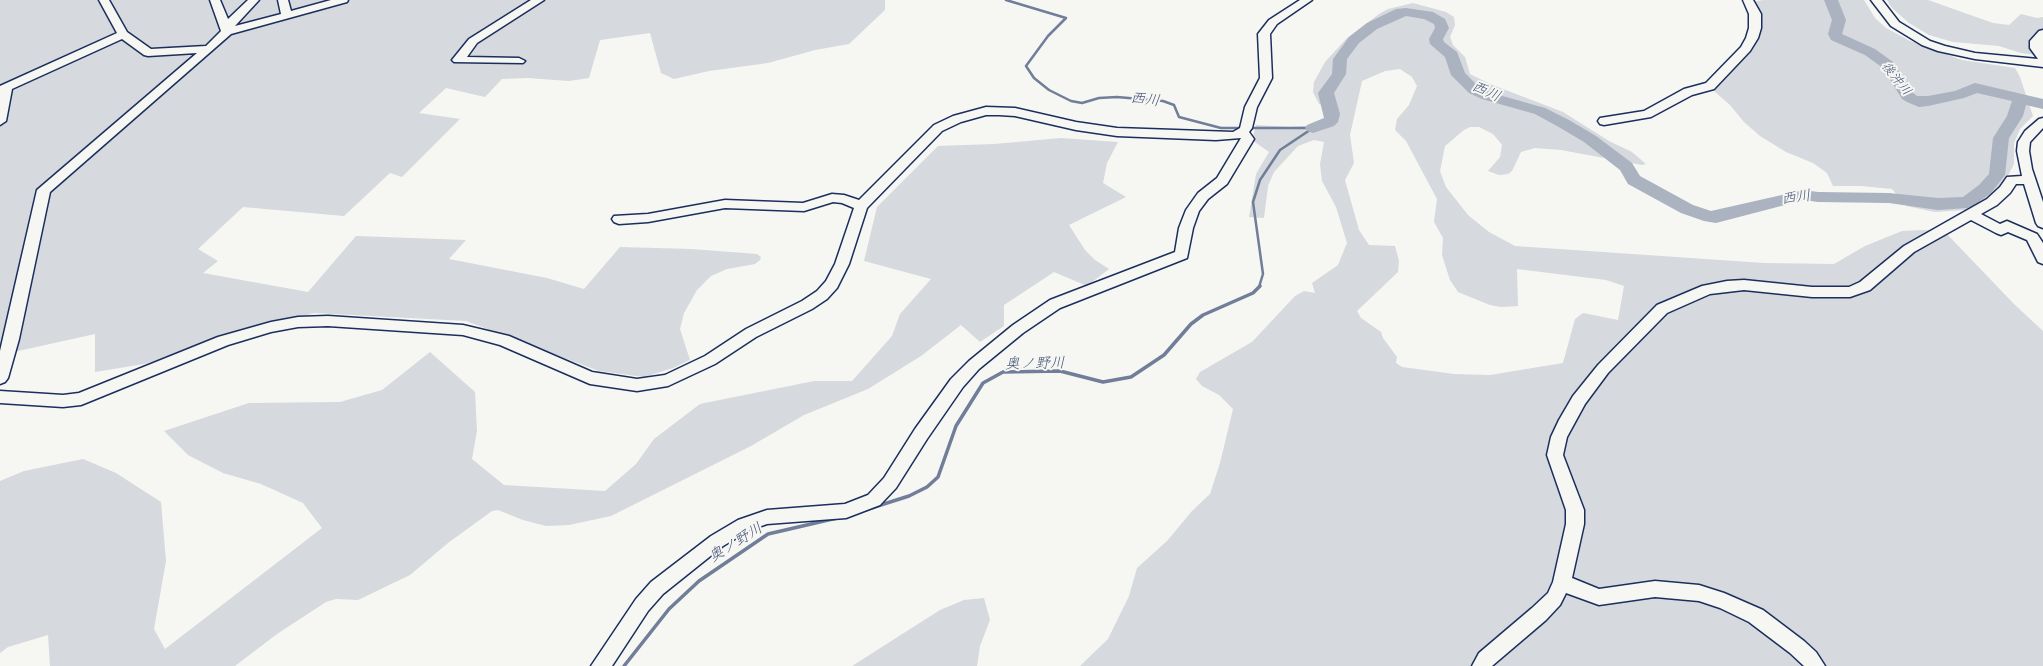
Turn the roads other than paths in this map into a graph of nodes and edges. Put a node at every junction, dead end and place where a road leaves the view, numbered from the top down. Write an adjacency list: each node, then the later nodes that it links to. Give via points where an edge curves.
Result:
1 (215, 0): 11 (street)
2 (254, 0): 11 (street, via 231,22)
3 (283, 0): 10 (street)
4 (343, 0): 10 (street)
5 (539, 0): 16 (street, via 473,41 458,60)
6 (1307, 0): 22 (street, via 1273,22 1264,34 1266,78 1251,107)
7 (1748, 0): 20 (street, via 1755,14 1752,38 1746,50 1710,86 1688,92 1647,114)
8 (1876, 0): 17 (street, via 1895,24 1926,43 1969,55)
9 (104, 1): 13 (street)
10 (287, 15): 11 (street)
11 (227, 32): 14 (street)
12 (2043, 33): 15 (street, via 2036,41 2036,48)
13 (123, 34): 14 (street, via 148,53); 18 (street)
14 (209, 49): 29 (street, via 44,190)
15 (2043, 58)
16 (518, 61)
17 (2043, 63)
18 (3, 88): 19 (street)
19 (0, 121)
20 (1604, 121)
21 (2043, 122): 23 (street, via 2024,142 2024,159)
22 (1243, 132): 24 (street, via 1235,136 1116,132 1015,112 986,112 957,119 938,128); 32 (street, via 1248,139 1222,181 1203,196 1193,210 1186,228 1182,255 1055,304 1018,329 974,365 957,383 890,484 874,500 846,511 757,519 717,542 674,574 642,605)
23 (2029, 180): 25 (street, via 2012,180 1992,202); 27 (street)
24 (861, 206): 26 (street, via 844,199 832,198 804,207 726,204 648,218); 30 (street, via 842,264 832,284 822,295 752,333 710,360 656,383 637,385 590,378 504,340 484,334 440,328 328,321 298,322 271,327 222,341 82,399 63,401)
25 (1972, 215): 28 (street, via 2001,230 2007,226 2032,237); 31 (street, via 1909,249 1865,286 1850,292 1727,286 1707,290 1662,309 1603,369 1579,400 1559,437 1555,455 1576,510)
26 (619, 219)
27 (2043, 223)
28 (2043, 259)
29 (0, 378)
30 (0, 397)
31 (1562, 582): 33 (street, via 1554,599 1486,659); 34 (street, via 1599,597 1656,589 1699,593 1724,601 1756,616 1797,647)
32 (601, 666)
33 (1482, 666)
34 (1815, 666)

